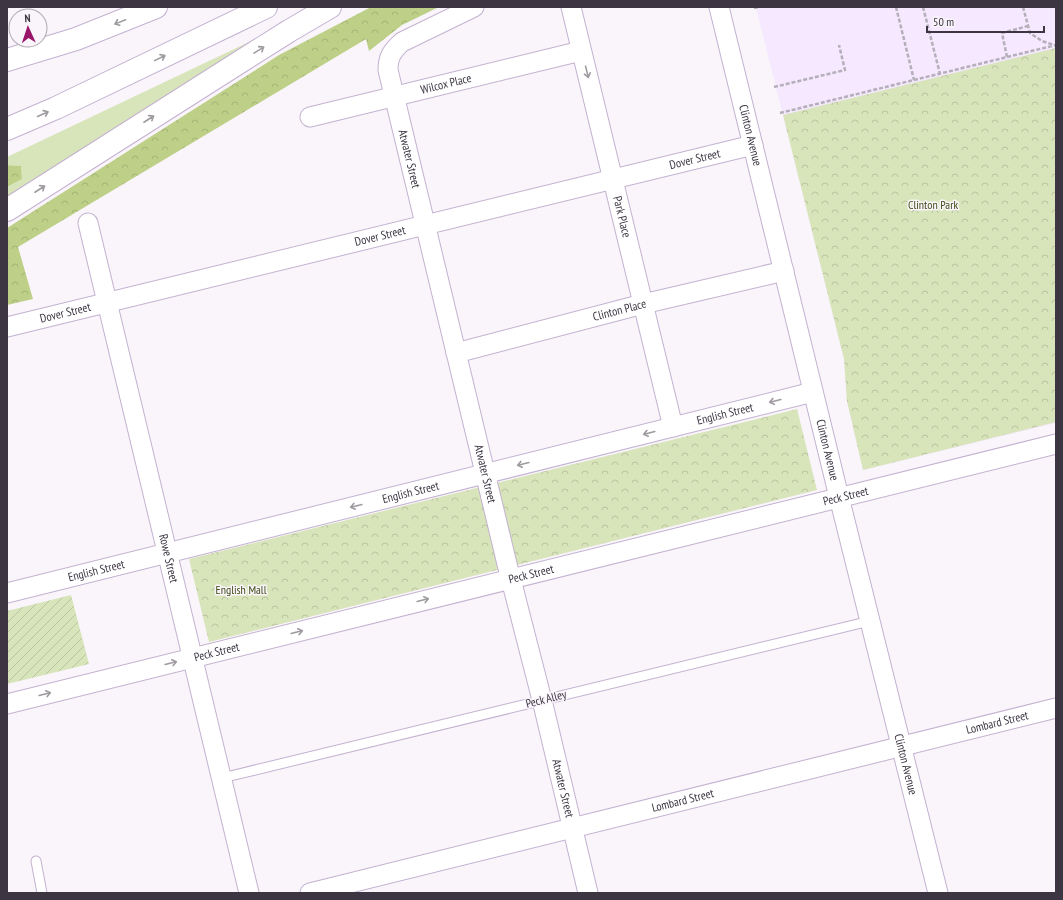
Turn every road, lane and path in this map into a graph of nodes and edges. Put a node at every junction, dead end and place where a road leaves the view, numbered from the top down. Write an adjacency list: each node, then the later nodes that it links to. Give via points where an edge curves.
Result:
1 (156, 7): 17 (highway, one-way to 17, via 76,39)
2 (266, 7): 24 (highway, one-way to 2, via 56,108)
3 (330, 7): 27 (highway, one-way to 3)
4 (474, 7): 21 (street, Atwater Street, via 402,42 396,48 388,62)
5 (571, 7): 15 (street, Park Place)
6 (719, 7): 25 (street, Clinton Avenue)
7 (760, 7): 11 (path)
8 (896, 7): 19 (path)
9 (923, 7): 18 (path)
10 (1023, 7): 12 (path)
11 (754, 8)
12 (1028, 26): 14 (path, via 1030,33 1035,37); 16 (path, via 1002,33)
13 (839, 45): 20 (path, via 845,70)
14 (1055, 45): 16 (path)
15 (581, 51): 21 (street, Wilcox Place); 26 (street, Park Place, one-way to 26)
16 (1007, 57): 18 (path)
17 (7, 60)
18 (940, 74): 19 (path)
19 (914, 80): 22 (path)
20 (774, 87)
21 (394, 97): 23 (street, Wilcox Place); 29 (street, Atwater Street)
22 (780, 113)
23 (310, 117)
24 (7, 128)
25 (753, 145): 26 (street, Dover Street); 30 (street, Clinton Avenue)
26 (613, 179): 29 (street, Dover Street); 32 (street, Park Place)
27 (7, 210)
28 (88, 223): 31 (street, Rowe Street)
29 (426, 225): 31 (street, Dover Street); 34 (street, Atwater Street)
30 (784, 271): 32 (street, Clinton Place); 35 (street, Clinton Avenue)
31 (107, 303): 33 (street, Dover Street); 40 (street, Rowe Street)
32 (643, 304): 34 (street, Clinton Place); 36 (street, Park Place)
33 (7, 327)
34 (456, 353): 38 (street, Atwater Street)
35 (813, 392): 36 (street, English Street, one-way to 36); 39 (street, Clinton Avenue)
36 (673, 427): 38 (street, English Street, one-way to 38)
37 (1056, 444): 39 (street, Peck Street)
38 (486, 473): 40 (street, English Street, one-way to 40); 41 (street, Atwater Street)
39 (839, 498): 41 (street, Peck Street); 43 (street, Clinton Avenue)
40 (167, 553): 42 (street, English Street); 44 (street, Rowe Street)
41 (511, 579): 44 (street, Peck Street, one-way to 41); 45 (street, Atwater Street)
42 (7, 593)
43 (870, 621): 45 (lane, Peck Alley); 48 (street, Clinton Avenue)
44 (193, 658): 46 (street, Peck Street, one-way to 44); 49 (street, Rowe Street)
45 (542, 700): 49 (lane, Peck Alley); 50 (street, Atwater Street)
46 (7, 704)
47 (1056, 708): 48 (street, Lombard Street)
48 (901, 747): 50 (street, Lombard Street); 56 (street, Clinton Avenue)
49 (222, 778): 53 (street, Rowe Street)
50 (572, 828): 54 (street, Lombard Street); 55 (street, Atwater Street)
51 (36, 861): 52 (lane)
52 (42, 893)
53 (249, 893)
54 (310, 893)
55 (588, 893)
56 (938, 893)

